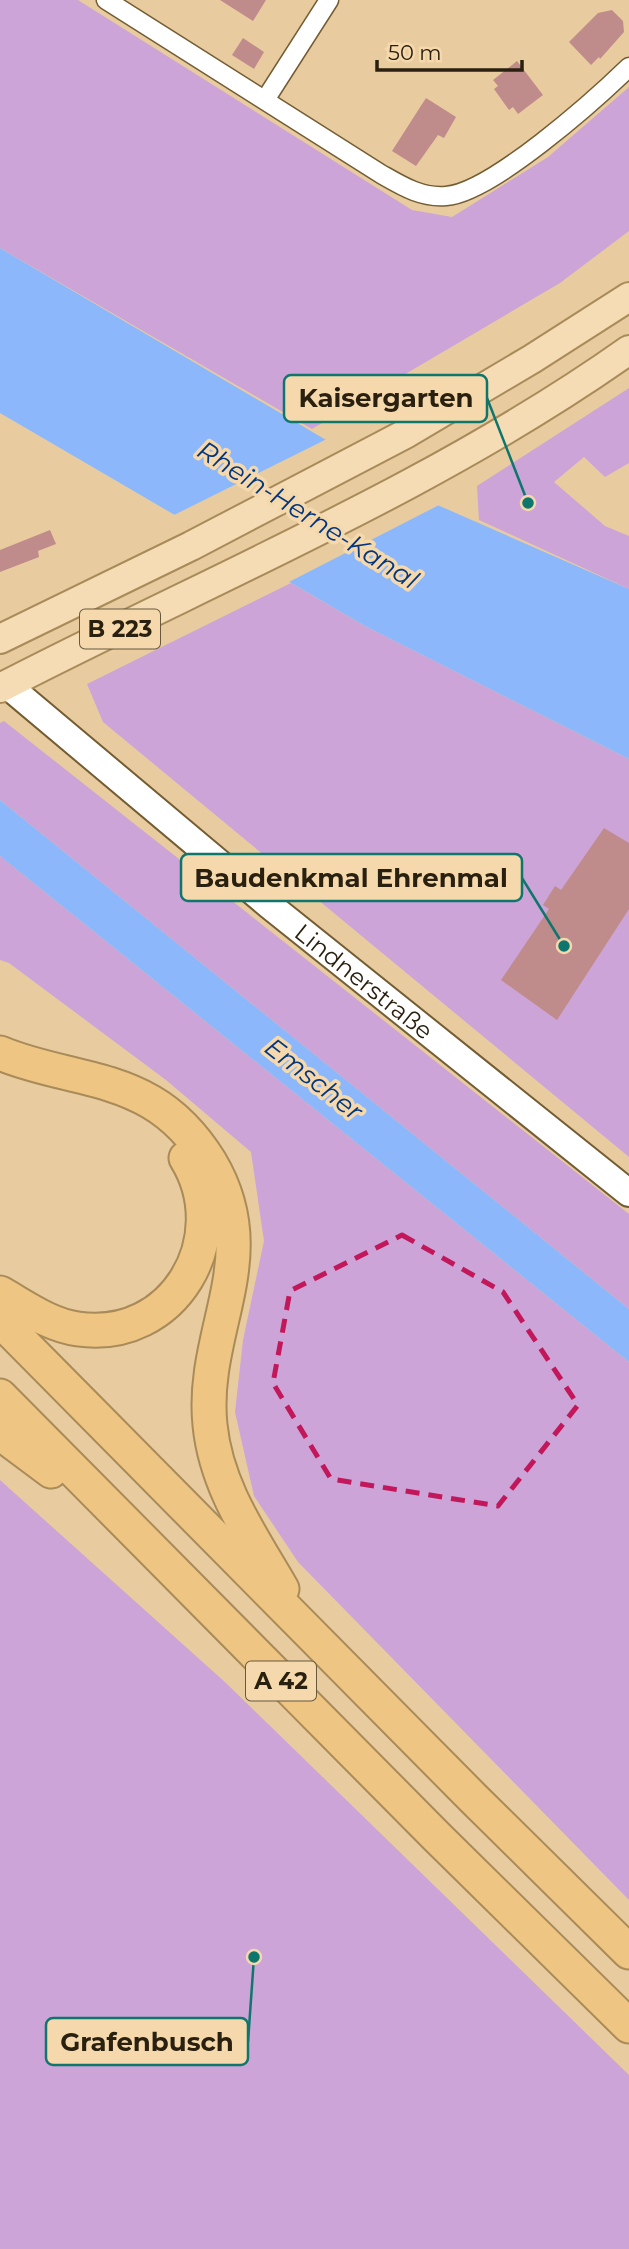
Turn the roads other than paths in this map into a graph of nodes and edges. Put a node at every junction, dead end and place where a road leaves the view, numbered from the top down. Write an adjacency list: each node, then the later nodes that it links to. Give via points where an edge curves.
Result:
1 (106, 0): 4 (street)
2 (329, 0): 4 (street)
3 (629, 67): 4 (street, via 548,138 468,191 444,196 410,190)
4 (265, 100)
5 (629, 297): 7 (main road, B 223, via 407,433 191,547)
6 (629, 350): 8 (main road, B 223, via 446,464 233,574)
7 (0, 639)
8 (2, 684): 11 (street, Lindnerstraße)
9 (0, 1053): 17 (highway, via 107,1083 151,1102 188,1133 216,1172 234,1241 230,1288 211,1370 214,1451 232,1503)
10 (0, 1074): 12 (highway, via 111,1104 158,1129 192,1168 204,1218 200,1252 184,1283 160,1308 130,1324 96,1330 62,1326)
11 (629, 1193)
12 (0, 1293)
13 (0, 1320): 17 (highway, A 42)
14 (0, 1396): 16 (highway, A 42)
15 (0, 1433): 16 (highway)
16 (125, 1524): 19 (highway, A 42)
17 (307, 1630): 18 (highway, A 42)
18 (629, 1952)
19 (629, 2026)

